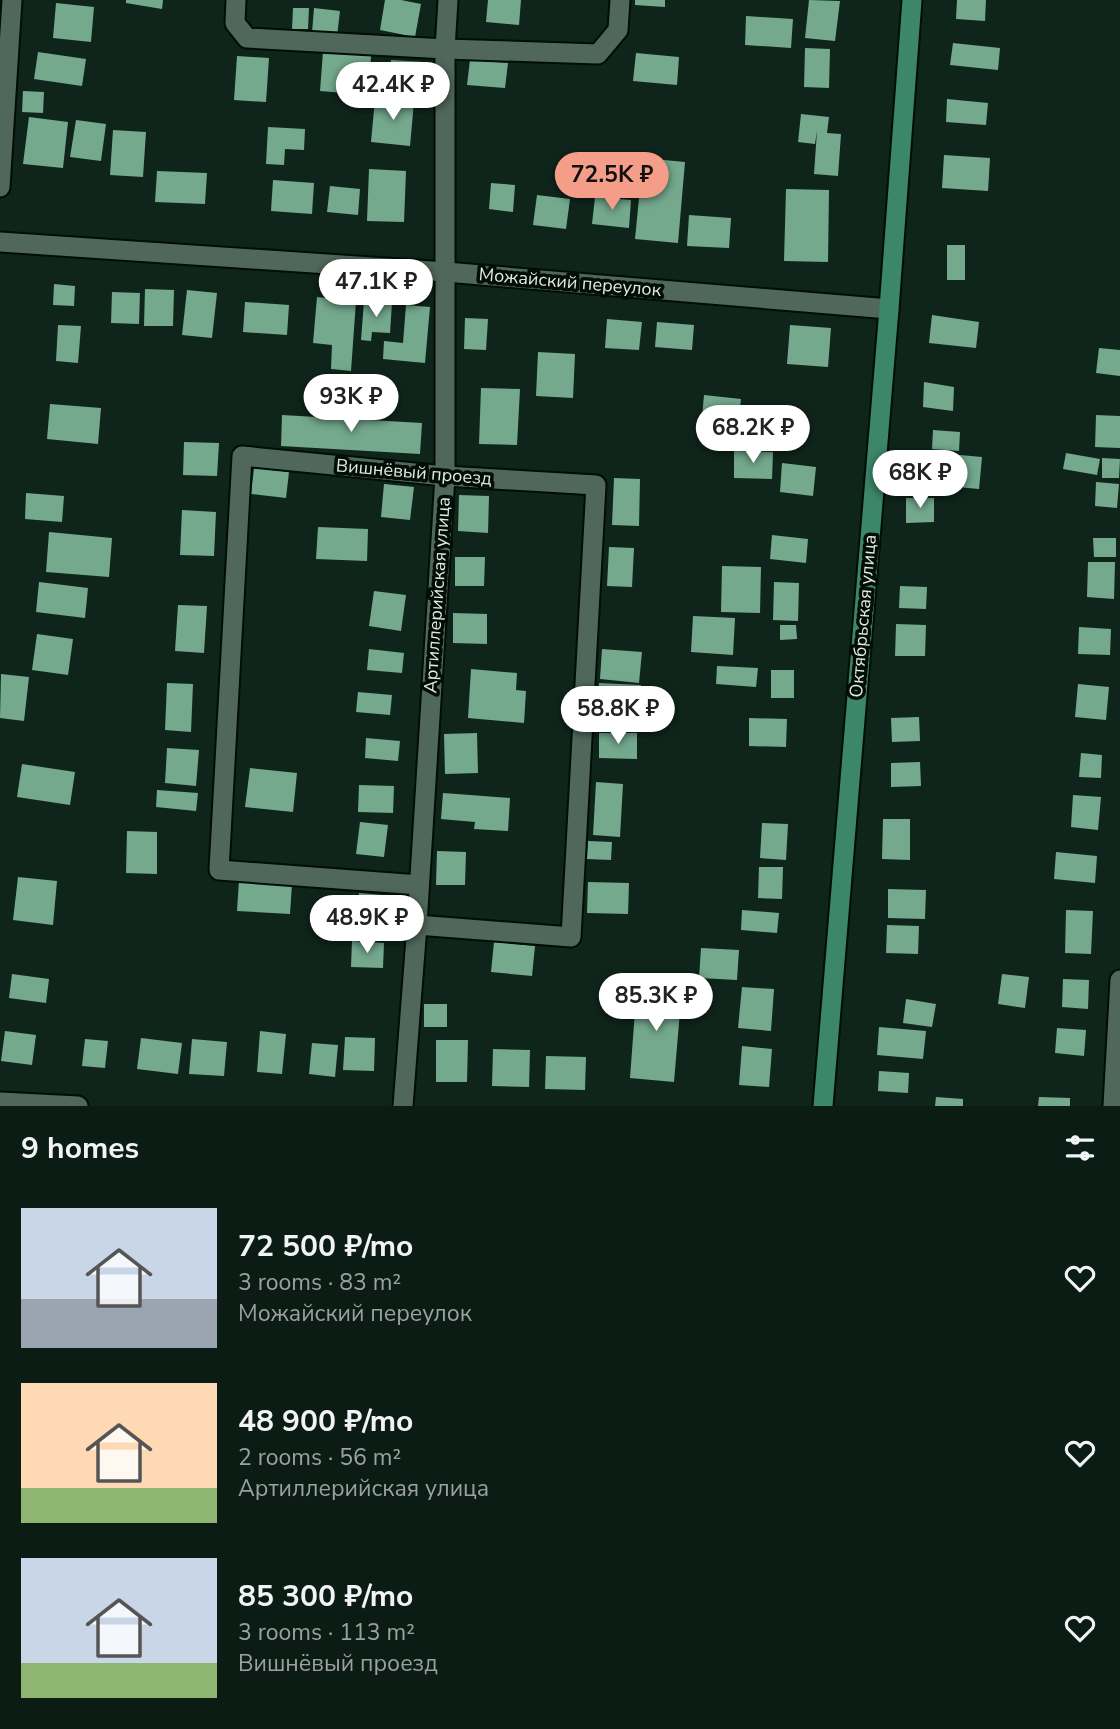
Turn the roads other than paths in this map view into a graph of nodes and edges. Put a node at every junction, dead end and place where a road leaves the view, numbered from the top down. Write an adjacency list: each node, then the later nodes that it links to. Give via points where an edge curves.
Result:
1 (12, 0): 7 (street)
2 (236, 0): 6 (street, via 235,23 247,38)
3 (448, 0): 6 (street, Артиллерийская улица)
4 (620, 0): 6 (street, via 618,30 598,54)
5 (912, 0): 10 (main road, Октябрьская улица)
6 (445, 48): 9 (street, Артиллерийская улица)
7 (0, 187)
8 (0, 242): 9 (street, Можайский переулок)
9 (446, 272): 10 (street, Можайский переулок); 11 (street, Артиллерийская улица)
10 (889, 309): 18 (main road, Октябрьская улица)
11 (445, 476): 12 (street, Артиллерийская улица); 12 (street, Вишнёвый проезд, via 242,456 219,870); 13 (street, Вишнёвый проезд, via 596,485 571,923 570,937)
12 (419, 885): 13 (street, Артиллерийская улица)
13 (417, 925): 17 (street, Артиллерийская улица)
14 (1120, 980): 19 (street)
15 (0, 1102): 16 (street)
16 (78, 1106)
17 (403, 1106)
18 (822, 1106)
19 (1113, 1106)

